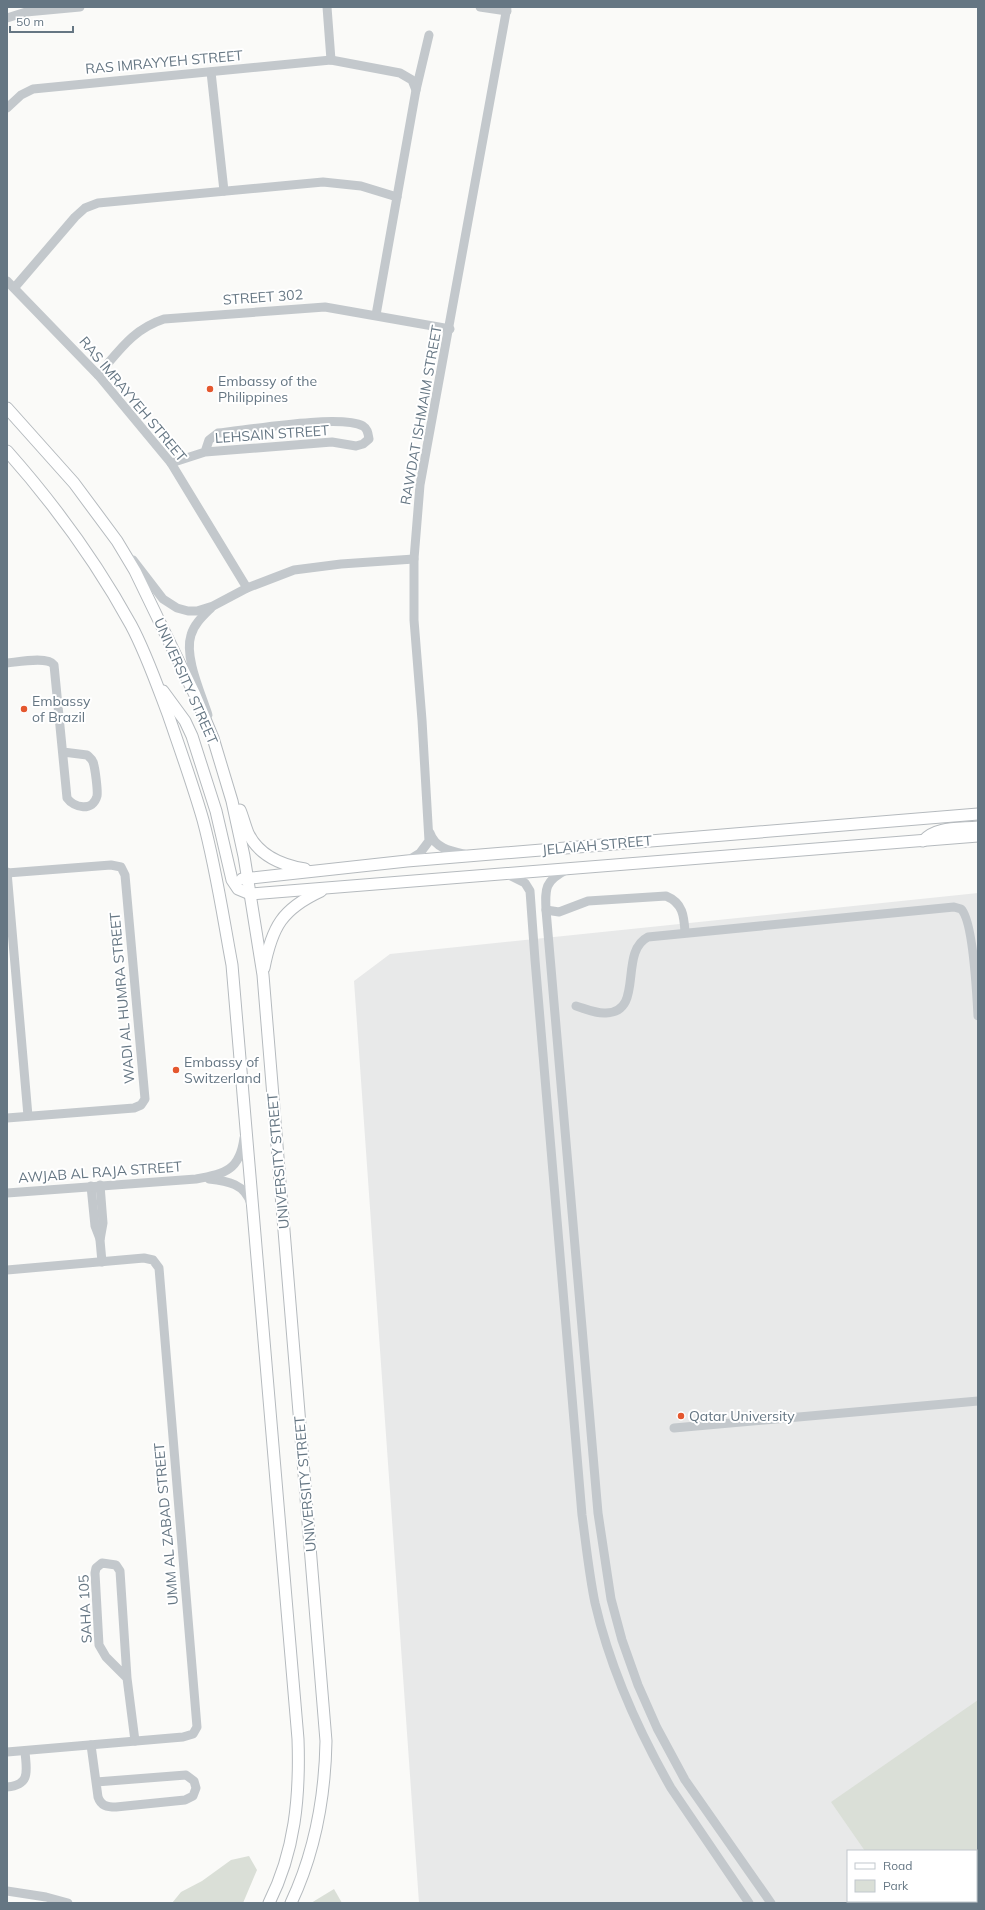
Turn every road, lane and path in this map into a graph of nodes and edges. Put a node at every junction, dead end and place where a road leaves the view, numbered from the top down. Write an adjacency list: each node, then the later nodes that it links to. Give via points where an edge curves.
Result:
1 (80, 7): 5 (street, via 26,12)
2 (327, 7): 7 (street)
3 (480, 7): 4 (street)
4 (507, 9): 16 (street, RAWDAT ISHMAIM STREET)
5 (7, 18)
6 (429, 35): 9 (street)
7 (331, 60): 8 (street, RAS IMRAYYEH STREET); 9 (street, RAS IMRAYYEH STREET, via 400,73 412,80)
8 (211, 72): 10 (street, RAS IMRAYYEH STREET, via 33,89 21,95); 11 (street)
9 (416, 90): 12 (street)
10 (7, 108)
11 (224, 191): 12 (street, via 324,182 361,186); 14 (street, via 98,203 85,208)
12 (396, 197): 15 (street)
13 (7, 281): 14 (street, RAS IMRAYYEH STREET)
14 (15, 287): 17 (street, RAS IMRAYYEH STREET)
15 (376, 315): 16 (street, STREET 302); 17 (street, STREET 302, via 325,307 164,319 137,331)
16 (450, 328): 23 (street, RAWDAT ISHMAIM STREET, via 420,485)
17 (98, 375): 21 (street, RAS IMRAYYEH STREET)
18 (7, 408): 22 (main road, UNIVERSITY STREET, via 83,493)
19 (7, 451): 27 (main road, UNIVERSITY STREET, via 30,476 77,538 132,626)
20 (205, 452): 20 (street, LEHSAIN STREET, via 332,442 356,446 369,439 368,431 363,426 336,421 218,433 209,440); 21 (street, LEHSAIN STREET)
21 (172, 463): 24 (street, RAS IMRAYYEH STREET)
22 (123, 551): 25 (street, via 169,604 188,611); 28 (main road, UNIVERSITY STREET, via 195,695)
23 (414, 559): 24 (street, via 315,566 288,572); 33 (street, RAWDAT ISHMAIM STREET, via 414,620)
24 (247, 588): 25 (street)
25 (213, 606): 28 (street, via 194,628 190,642 193,669 214,730)
26 (7, 663): 29 (street, via 45,660 54,665)
27 (155, 680): 43 (main road, via 185,721 192,736 216,811); 44 (main road, UNIVERSITY STREET, via 202,820)
28 (213, 738): 30 (main road, UNIVERSITY STREET)
29 (63, 752): 29 (street, via 87,755 94,762 97,796 92,804 78,807 67,798)
30 (232, 801): 39 (main road, via 239,807 252,840 262,852 291,867); 42 (main road, UNIVERSITY STREET)
31 (978, 814): 36 (main road, JELAIAH STREET)
32 (978, 827): 35 (main road, via 936,831)
33 (429, 832): 36 (street, via 439,846 454,852); 37 (street, RAWDAT ISHMAIM STREET, via 426,847)
34 (978, 836): 35 (main road, JELAIAH STREET)
35 (923, 841): 38 (main road, JELAIAH STREET)
36 (474, 855): 37 (main road, JELAIAH STREET)
37 (407, 861): 39 (main road, JELAIAH STREET)
38 (569, 869): 41 (main road, JELAIAH STREET); 47 (street, via 555,876 547,886)
39 (321, 871): 42 (main road, JELAIAH STREET)
40 (7, 872): 54 (street); 54 (street, WADI AL HUMRA STREET, via 121,866 125,875 145,1099 141,1105 134,1108)
41 (507, 874): 45 (main road, JELAIAH STREET); 48 (street, via 519,879 528,887)
42 (248, 878): 43 (main road, JELAIAH STREET); 46 (main road, UNIVERSITY STREET)
43 (232, 880): 44 (main road, JELAIAH STREET); 46 (main road, via 238,889)
44 (218, 883): 56 (main road, UNIVERSITY STREET, via 232,965)
45 (329, 888): 46 (main road, JELAIAH STREET); 51 (main road, via 295,906 277,925 269,944)
46 (250, 894): 51 (main road, UNIVERSITY STREET)
47 (546, 910): 49 (street); 50 (street, via 559,912 588,901 666,896 680,906)
48 (532, 926): 49 (street, via 540,923); 76 (street, via 582,1515 596,1603 607,1645 624,1691 657,1762 671,1788)
49 (547, 926): 77 (street, via 598,1514 611,1599 638,1685 675,1762 702,1806)
50 (685, 932): 52 (street, via 648,937 640,942 634,952 627,1000 616,1011 604,1014); 53 (street, via 889,912 958,908 963,911 966,919 974,967)
51 (263, 975): 75 (main road, UNIVERSITY STREET, via 326,1741 325,1775 318,1824 309,1857)
52 (576, 1006)
53 (978, 1016)
54 (28, 1116): 55 (street, WADI AL HUMRA STREET)
55 (7, 1118)
56 (245, 1123): 57 (street, AWJAB AL RAJA STREET, via 242,1151 233,1166 216,1176); 60 (main road, UNIVERSITY STREET)
57 (196, 1179): 58 (street, AWJAB AL RAJA STREET); 60 (street, AWJAB AL RAJA STREET, via 221,1180 236,1184 250,1199)
58 (96, 1186): 59 (street, AWJAB AL RAJA STREET); 61 (street, via 103,1223 100,1240)
59 (7, 1193)
60 (255, 1224): 73 (main road, UNIVERSITY STREET, via 299,1766 299,1790 293,1835 282,1872)
61 (102, 1262): 62 (street, UMM AL ZABAD STREET); 66 (street, UMM AL ZABAD STREET, via 149,1259 159,1268 197,1722 196,1731 190,1736)
62 (7, 1270)
63 (978, 1401): 64 (street)
64 (674, 1428)
65 (127, 1678): 65 (street, SAHA 105, via 120,1571 116,1565 102,1563 96,1568 95,1573 99,1645 106,1657); 66 (street, SAHA 105)
66 (135, 1741): 67 (street, UMM AL ZABAD STREET)
67 (91, 1745): 68 (street, UMM AL ZABAD STREET); 70 (street)
68 (25, 1751): 69 (street, UMM AL ZABAD STREET); 71 (street, via 26,1776 18,1785)
69 (7, 1752)
70 (96, 1782): 70 (street, via 99,1801 109,1807 188,1800 196,1788 194,1781 186,1775)
71 (7, 1787)
72 (7, 1890): 74 (street)
73 (269, 1902)
74 (68, 1903)
75 (291, 1903)
76 (749, 1903)
77 (771, 1903)

